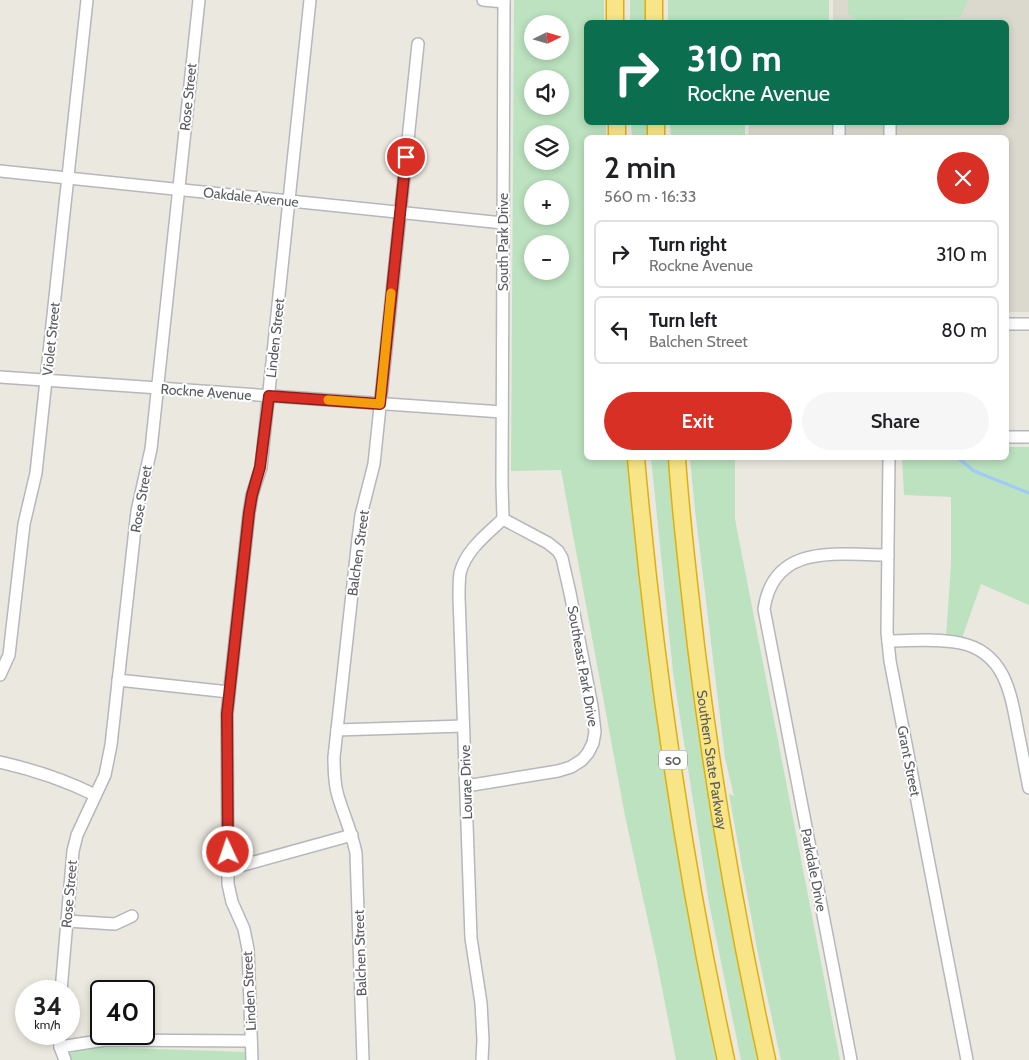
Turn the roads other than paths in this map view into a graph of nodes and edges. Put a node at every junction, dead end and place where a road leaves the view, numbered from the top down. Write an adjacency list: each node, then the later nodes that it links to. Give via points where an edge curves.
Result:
1 (87, 0): 10 (street, Violet Street)
2 (199, 0): 11 (street, Rose Street)
3 (310, 0): 12 (street, Linden Street)
4 (483, 0): 6 (street)
5 (615, 0): 7 (highway)
6 (504, 1): 14 (street, South Park Drive)
7 (615, 20)
8 (418, 44): 13 (street, Balchen Street)
9 (0, 171): 10 (street, Oakdale Avenue)
10 (68, 178): 11 (street, Oakdale Avenue); 18 (street, Violet Street)
11 (179, 190): 12 (street, Oakdale Avenue); 19 (street, Rose Street)
12 (289, 201): 13 (street, Oakdale Avenue); 20 (street, Linden Street)
13 (400, 213): 14 (street, Oakdale Avenue); 21 (street, Balchen Street)
14 (503, 223): 22 (street, South Park Drive)
15 (1009, 324): 16 (street)
16 (1029, 324)
17 (0, 377): 18 (street, Rockne Avenue)
18 (46, 380): 19 (street, Rockne Avenue); 31 (street, Violet Street, via 36,473 24,524)
19 (158, 388): 20 (street, Rockne Avenue); 34 (street, Rose Street, via 151,448 137,511)
20 (269, 396): 21 (street, Rockne Avenue); 35 (street, Linden Street, via 260,467 249,513)
21 (380, 404): 22 (street, Rockne Avenue); 37 (street, Balchen Street, via 374,464 361,515)
22 (502, 412): 28 (street, South Park Drive)
23 (1009, 437): 24 (street)
24 (1029, 437)
25 (636, 460): 53 (highway, SO, via 677,792)
26 (677, 460): 54 (highway, Southern State Parkway, via 714,775)
27 (889, 460): 29 (street, Grant Street)
28 (503, 519): 36 (street, Lourae Drive, via 471,550 460,575); 39 (street, Southeast Park Drive, via 548,543 562,558 595,732 588,753 571,767)
29 (888, 555): 32 (street, Grant Street); 55 (street, Parkdale Drive, via 810,556 796,560 778,575 769,589 764,609)
30 (0, 619): 31 (street)
31 (13, 620): 33 (street, Violet Street, via 9,655)
32 (888, 641): 40 (street, via 961,643 978,649 994,663 1011,694); 56 (street, Grant Street)
33 (0, 675)
34 (118, 680): 35 (street); 41 (street, Rose Street, via 111,746 105,775)
35 (229, 692): 43 (street, Linden Street)
36 (463, 726): 37 (street); 39 (street, Lourae Drive)
37 (337, 730): 42 (street, Balchen Street, via 335,782)
38 (0, 762): 41 (street, via 42,772)
39 (466, 786): 52 (street, Lourae Drive, via 471,938 481,1003)
40 (1029, 788)
41 (95, 795): 45 (street, Rose Street, via 73,851)
42 (352, 835): 43 (street); 51 (street, Balchen Street, via 358,878)
43 (229, 868): 47 (street, Linden Street, via 232,902 248,949)
44 (132, 916): 45 (street, via 115,924)
45 (67, 921): 46 (street, Rose Street)
46 (62, 980)
47 (251, 1041): 48 (street, via 104,1040); 50 (street, Linden Street)
48 (60, 1047): 49 (street)
49 (65, 1060)
50 (252, 1060)
51 (364, 1060)
52 (482, 1060)
53 (726, 1060)
54 (767, 1060)
55 (851, 1060)
56 (968, 1060)

